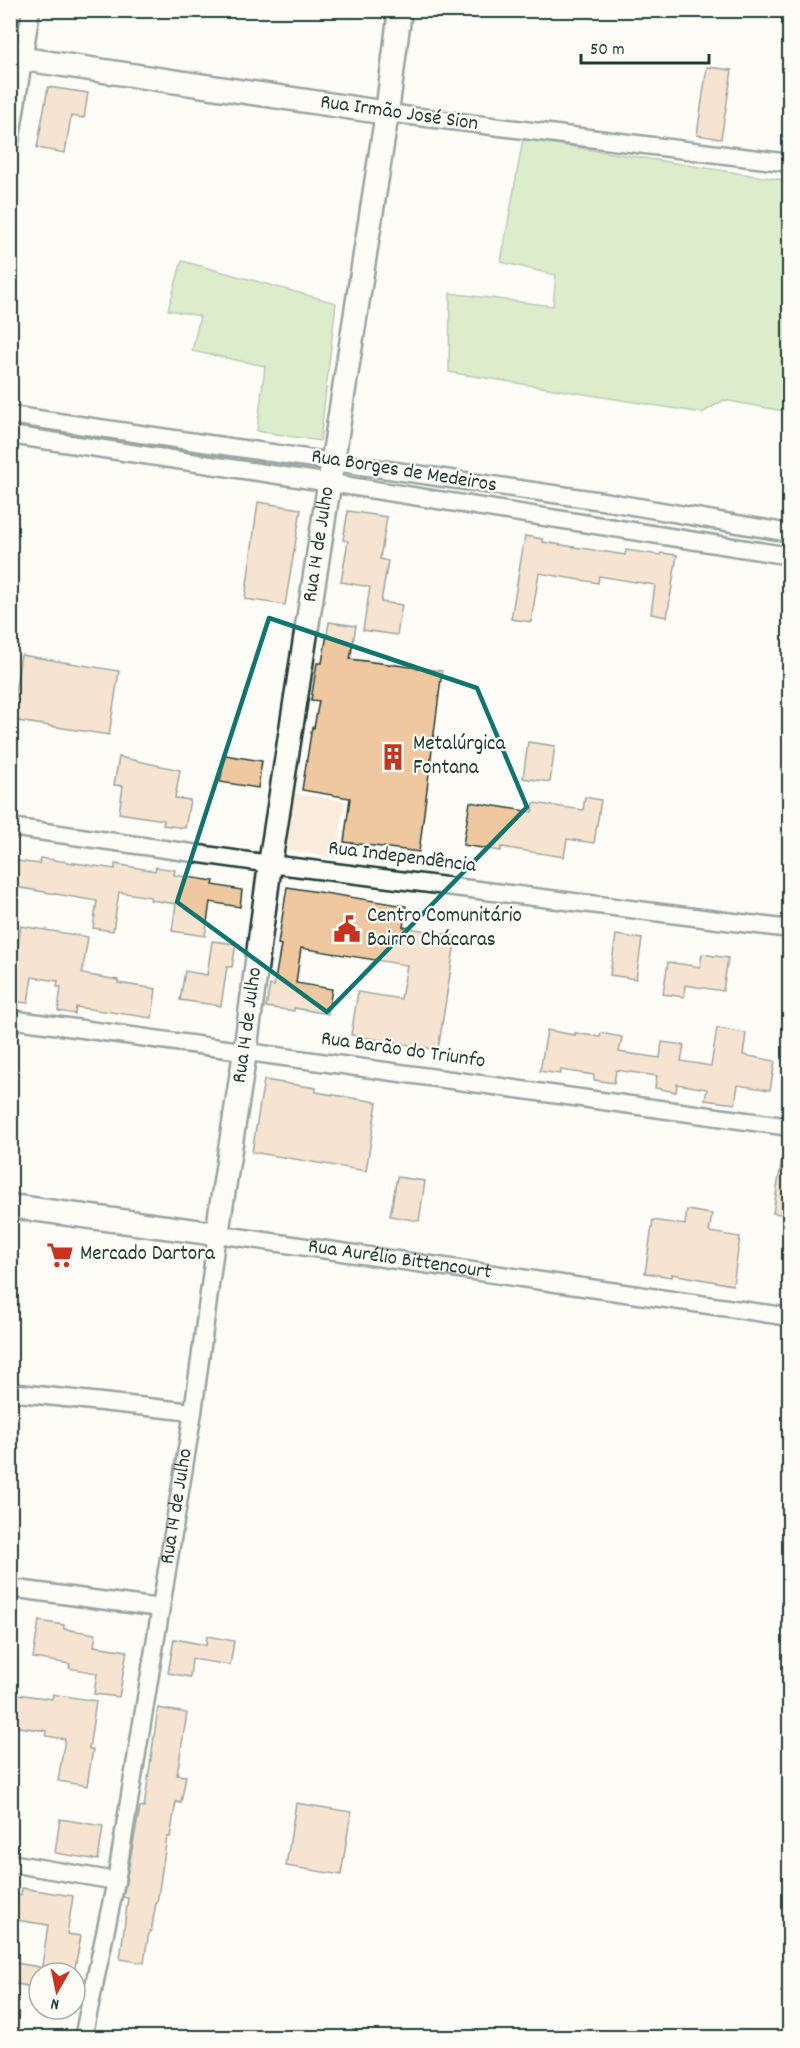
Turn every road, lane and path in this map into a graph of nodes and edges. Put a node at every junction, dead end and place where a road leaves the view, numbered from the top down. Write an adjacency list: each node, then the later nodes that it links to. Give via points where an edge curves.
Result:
1 (31, 10): 3 (street)
2 (400, 10): 4 (street, Rua 14 de Julho)
3 (17, 58): 4 (street, Rua Irmão José Sion); 5 (street)
4 (387, 113): 6 (street, Rua Irmão José Sion); 9 (street, Rua 14 de Julho)
5 (10, 143)
6 (789, 163)
7 (10, 415): 9 (street, Rua Borges de Medeiros)
8 (10, 435): 9 (street, Rua Borges de Medeiros)
9 (332, 473): 10 (street, Rua Borges de Medeiros); 11 (street, Rua Borges de Medeiros); 15 (street, Rua 14 de Julho)
10 (609, 502): 11 (street); 12 (street, Rua Borges de Medeiros)
11 (605, 526): 13 (street, Rua Borges de Medeiros)
12 (789, 533)
13 (789, 556)
14 (10, 826): 15 (street, Rua Independência)
15 (270, 864): 16 (street, Rua Independência); 18 (street, Rua 14 de Julho)
16 (789, 929)
17 (10, 1019): 18 (street, Rua Barão do Triunfo)
18 (246, 1052): 19 (street, Rua Barão do Triunfo); 21 (street, Rua 14 de Julho)
19 (789, 1127)
20 (10, 1206): 21 (street, Rua Aurélio Bittencourt)
21 (217, 1234): 22 (street, Rua Aurélio Bittencourt); 26 (street, Rua 14 de Julho)
22 (766, 1313): 23 (street, Rua Aurélio Bittencourt); 24 (street)
23 (789, 1317)
24 (789, 1331)
25 (10, 1392): 26 (street)
26 (193, 1412): 28 (street, Rua 14 de Julho)
27 (10, 1588): 28 (street)
28 (160, 1608): 30 (street, Rua 14 de Julho)
29 (10, 1863): 30 (street)
30 (116, 1881): 31 (street, Rua 14 de Julho)
31 (83, 2037)

